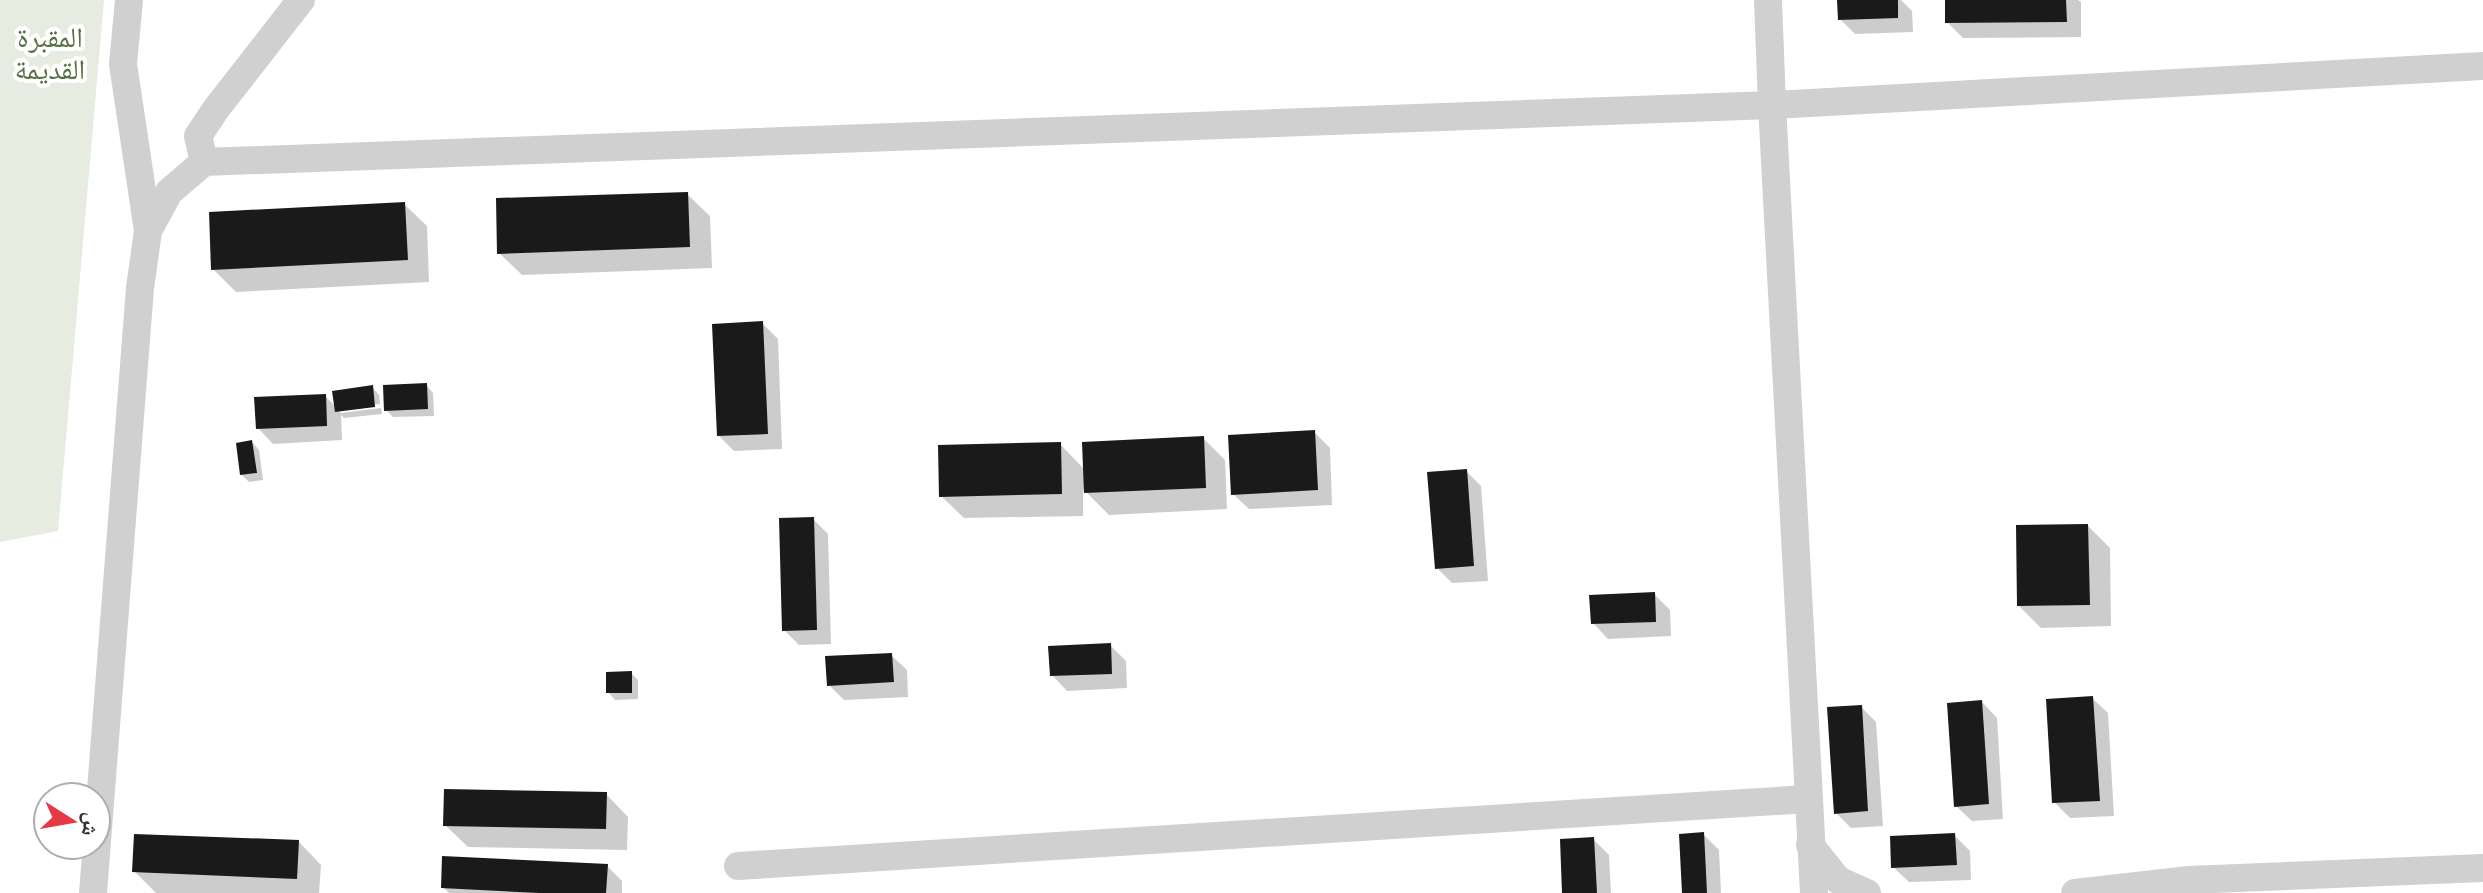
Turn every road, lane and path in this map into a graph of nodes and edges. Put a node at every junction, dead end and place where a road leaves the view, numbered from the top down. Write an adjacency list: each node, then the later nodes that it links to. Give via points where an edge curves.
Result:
1 (129, 0): 7 (street, via 123,64)
2 (301, 0): 6 (street, via 198,136)
3 (1768, 0): 5 (street)
4 (2483, 66): 5 (street)
5 (1772, 105): 6 (street); 8 (street)
6 (204, 162): 7 (street, via 169,192)
7 (148, 231): 13 (street)
8 (1808, 799): 9 (street); 10 (street)
9 (1810, 845): 14 (street); 15 (street, via 1838,880)
10 (738, 866)
11 (2483, 868): 12 (street)
12 (2190, 887): 16 (street)
13 (93, 893)
14 (1814, 893)
15 (1867, 893)
16 (2075, 893)

